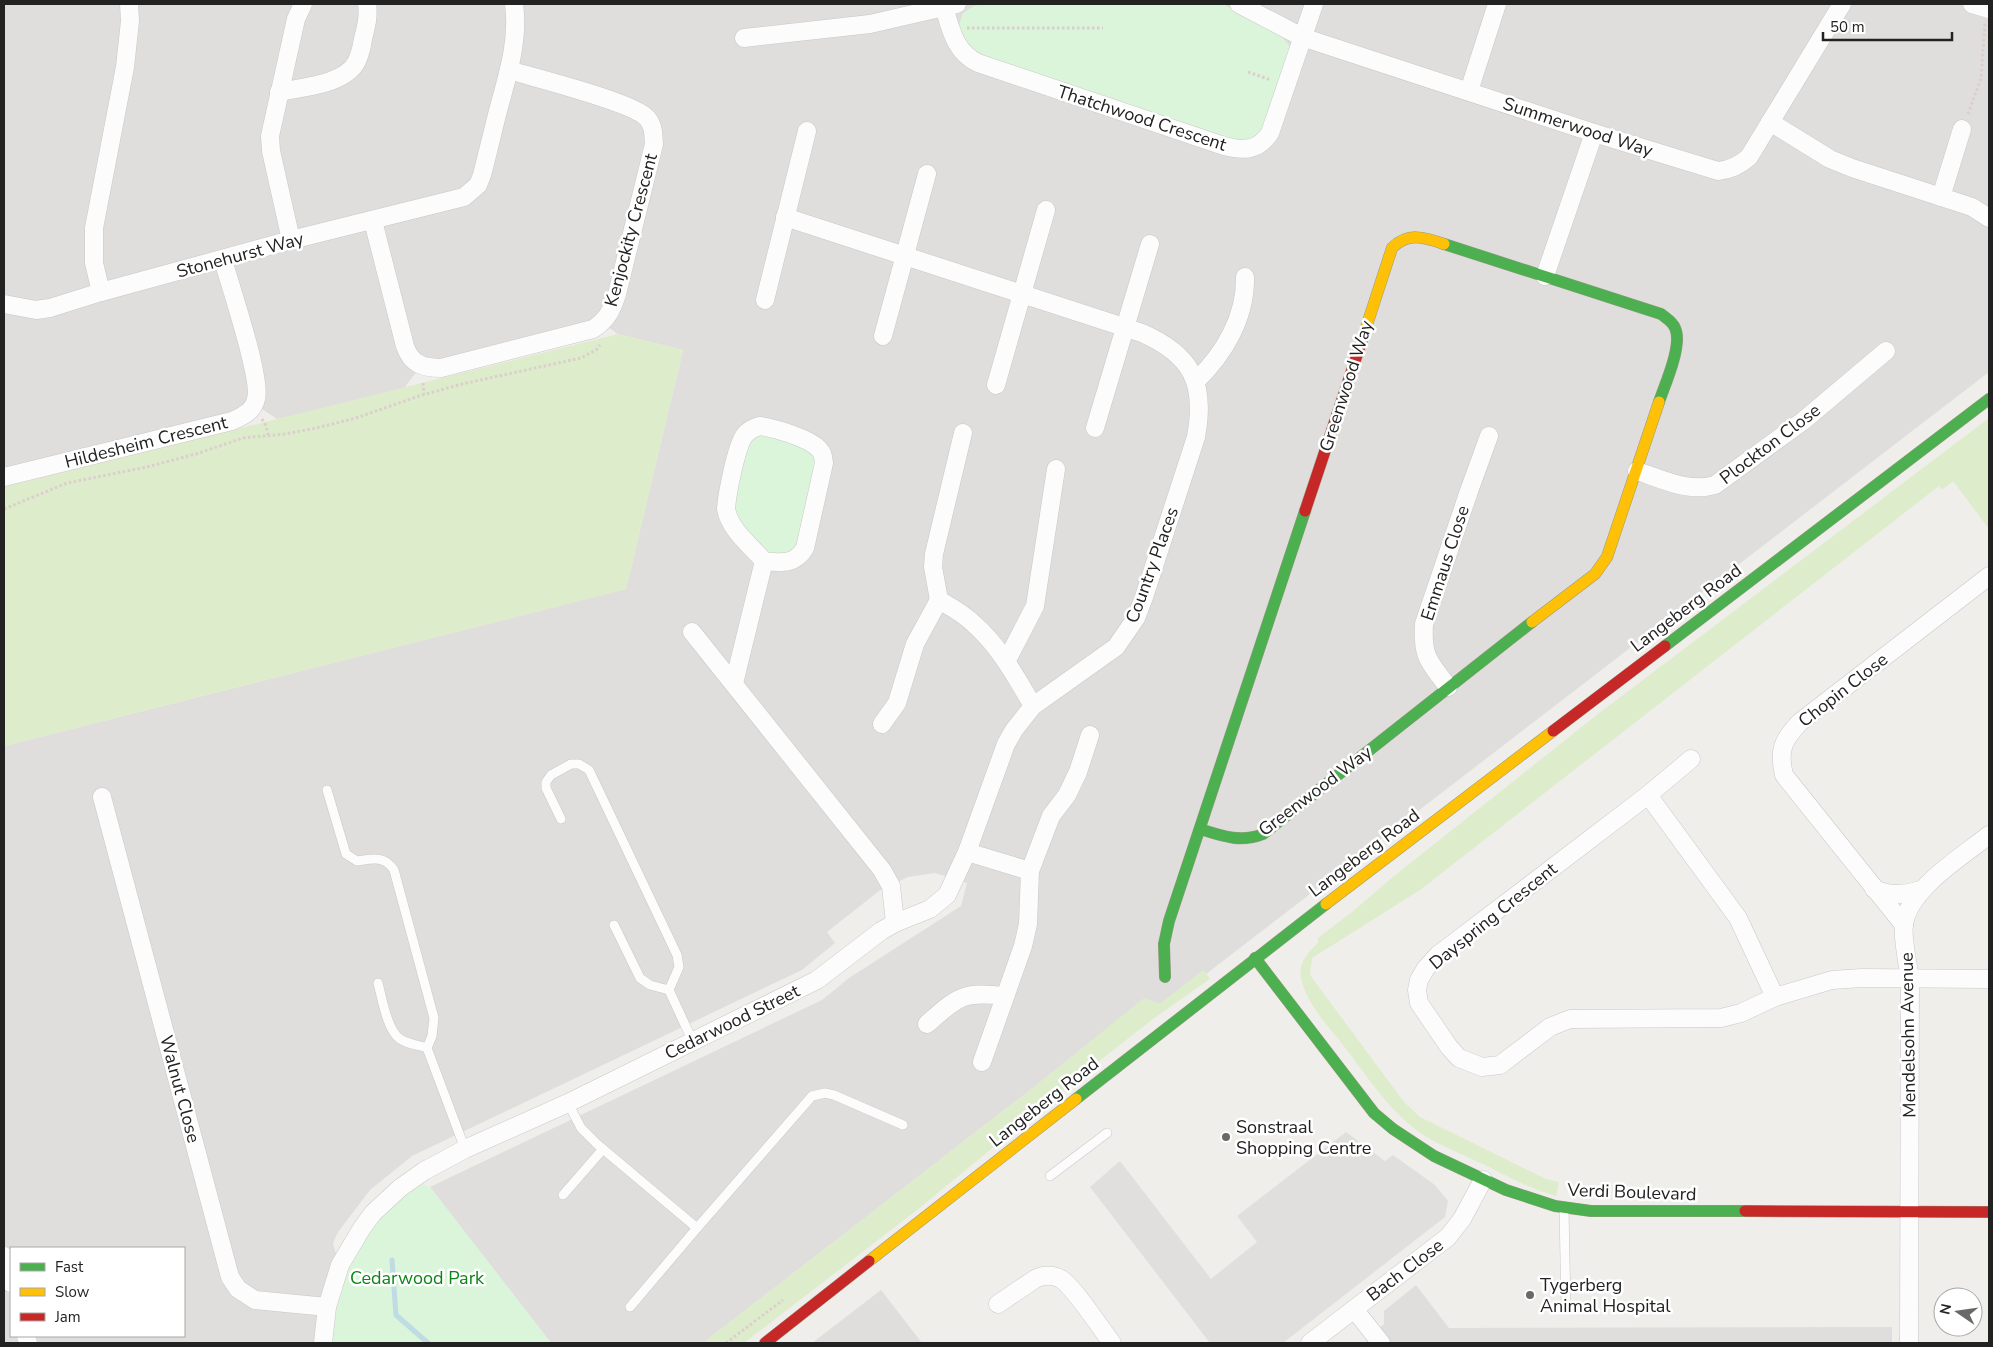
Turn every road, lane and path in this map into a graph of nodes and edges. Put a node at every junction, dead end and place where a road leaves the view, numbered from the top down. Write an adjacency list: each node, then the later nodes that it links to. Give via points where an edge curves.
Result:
1 (129, 4): 36 (street, via 125,67 93,237 94,263)
2 (303, 4): 18 (street, via 296,19)
3 (367, 4): 18 (street, via 367,22 360,52 350,70 336,80)
4 (514, 4): 15 (street, Stonehurst Way, via 514,38)
5 (1239, 4): 13 (street, Summerwood Way)
6 (1314, 4): 13 (street, Thatchwood Crescent)
7 (1497, 4): 19 (street)
8 (1842, 4): 20 (street, Summerwood Way)
9 (950, 5): 12 (street, Thatchwood Crescent); 14 (street, via 870,24)
10 (1983, 7): 21 (path, via 1981,78)
11 (1103, 28): 12 (path, via 966,28)
12 (952, 32): 17 (street, Thatchwood Crescent, via 964,55 978,64 1237,150 1253,148 1265,140)
13 (1302, 37): 17 (street, Thatchwood Crescent); 19 (street, Summerwood Way)
14 (744, 38)
15 (509, 70): 29 (street, Stonehurst Way, via 482,175 472,192 464,197); 40 (street, Kenjockity Crescent, via 627,106 646,116 653,130 652,151 617,294 608,317)
16 (1248, 72): 17 (path)
17 (1287, 85)
18 (279, 92): 30 (street, via 270,136 271,150)
19 (1469, 92): 23 (street, Summerwood Way)
20 (1770, 122): 23 (street, Summerwood Way, via 1744,161 1718,171); 25 (street, via 1830,159)
21 (1962, 129): 25 (street)
22 (807, 131): 27 (street)
23 (1594, 133): 34 (street)
24 (927, 174): 32 (street)
25 (1941, 197): 28 (street, via 1972,207)
26 (1046, 210): 37 (street)
27 (786, 216): 32 (street, Country Places); 38 (street)
28 (1989, 218)
29 (373, 221): 30 (street, Stonehurst Way); 40 (street, Kenjockity Crescent, via 405,346 413,361 421,366 441,368)
30 (291, 240): 33 (street, Stonehurst Way)
31 (1150, 244): 41 (street)
32 (905, 255): 37 (street, Country Places); 42 (street)
33 (223, 260): 36 (street, Stonehurst Way); 52 (street, Hildesheim Crescent, via 254,371 257,398 252,409 232,421)
34 (1545, 276): 51 (street, Greenwood Way, via 1661,314 1672,322 1678,332 1677,346); 69 (street, Greenwood Way, via 1415,236 1402,239 1392,248)
35 (1245, 277): 44 (street, via 1243,302 1230,337)
36 (101, 292): 39 (street, Stonehurst Way, via 36,310)
37 (1022, 293): 41 (street, Country Places); 45 (street)
38 (765, 300)
39 (4, 304)
40 (599, 325): 53 (path, via 602,342 596,350 581,358 462,384 316,428 243,438 148,467 66,483)
41 (1125, 327): 44 (street, Country Places, via 1154,338 1173,350); 47 (street)
42 (883, 336)
43 (1886, 351): 51 (street, Plockton Close, via 1803,421 1715,485 1693,488)
44 (1196, 381): 61 (street, Country Places, via 1200,404 1196,436 1136,618 1116,648)
45 (996, 385)
46 (1989, 399): 78 (street, Langeberg Road)
47 (1095, 428)
48 (963, 433): 56 (street, via 934,554)
49 (1489, 436): 60 (street, Emmaus Close, via 1424,624 1426,657)
50 (1056, 469): 58 (street, via 1035,606)
51 (1637, 471): 60 (street, Greenwood Way, via 1607,557 1595,574)
52 (4, 477)
53 (4, 508)
54 (764, 561): 54 (street, via 783,563 801,556 824,463 823,455 815,445 760,426 748,432 739,446 726,509 733,527); 59 (street)
55 (1989, 576): 73 (street, Chopin Close, via 1800,722 1784,743 1781,753 1784,775)
56 (939, 600): 58 (street, via 973,622); 62 (street, via 917,637 897,703)
57 (692, 632): 59 (street)
58 (1006, 660): 61 (street)
59 (734, 684): 75 (street, via 887,878)
60 (1448, 687): 69 (street, Greenwood Way, via 1263,834 1238,840)
61 (1033, 706): 71 (street, Country Places, via 1006,744)
62 (882, 724)
63 (1090, 735): 72 (street, via 1075,779 1051,816)
64 (1691, 760): 66 (street, Dayspring Crescent)
65 (327, 790): 88 (lane, via 346,854 357,861 383,860 394,870 434,1018)
66 (1648, 795): 85 (street, via 1738,918); 85 (street, Dayspring Crescent, via 1438,955 1419,980 1418,1003 1459,1058 1490,1067 1506,1062 1550,1026 1570,1019 1721,1018)
67 (102, 797): 105 (street, Walnut Close, via 234,1284 255,1300)
68 (561, 819): 83 (lane, via 546,782 551,775 571,764 579,764 589,770 677,955 679,967)
69 (1200, 829): 79 (street, via 1169,921 1164,944)
70 (1989, 835): 74 (street, Mendelsohn Avenue)
71 (967, 852): 72 (street); 75 (street, Cedarwood Street, via 947,895 930,909)
72 (1030, 871): 84 (street, via 1028,924)
73 (1874, 889): 74 (street, via 1894,895); 77 (street, Chopin Close)
74 (1920, 890): 77 (street, Mendelsohn Avenue)
75 (895, 923): 87 (street, Cedarwood Street, via 817,980)
76 (614, 925): 83 (lane, via 640,978)
77 (1904, 925): 80 (street, Mendelsohn Avenue)
78 (1255, 958): 96 (street, Verdi Boulevard, via 1374,1113 1391,1130 1426,1152); 110 (street, Langeberg Road)
79 (1165, 977)
80 (1910, 978): 81 (street, Dayspring Crescent); 85 (street, Dayspring Crescent, via 1832,980); 100 (street, Mendelsohn Avenue)
81 (1989, 978)
82 (378, 983): 88 (lane, via 390,1026 396,1035 401,1040)
83 (668, 990): 87 (lane)
84 (1004, 996): 86 (street, via 982,994 954,1000); 89 (street)
85 (1775, 998)
86 (927, 1024)
87 (692, 1040): 90 (street, Cedarwood Street)
88 (427, 1048): 93 (lane)
89 (982, 1062)
90 (568, 1103): 93 (street, Cedarwood Street); 94 (lane, via 581,1128)
91 (903, 1125): 101 (lane, via 834,1095 812,1096)
92 (1106, 1133): 95 (lane)
93 (465, 1149): 105 (street, Cedarwood Street, via 415,1177 373,1213 340,1265)
94 (603, 1149): 97 (lane); 101 (lane)
95 (1050, 1176)
96 (1483, 1180): 98 (street, Verdi Boulevard, via 1520,1196); 107 (street, Bach Close, via 1462,1219 1448,1237)
97 (563, 1195)
98 (1564, 1209): 100 (street, Verdi Boulevard); 108 (lane)
99 (1989, 1212): 100 (street, Verdi Boulevard)
100 (1909, 1213): 114 (street, Mendelsohn Avenue)
101 (697, 1228): 106 (lane)
102 (4, 1257): 103 (street)
103 (10, 1279)
104 (998, 1304): 111 (street, via 1040,1276 1052,1276 1066,1284)
105 (327, 1306): 109 (street, Cedarwood Street)
106 (630, 1307)
107 (1354, 1309): 112 (street, Bach Close); 113 (street)
108 (1566, 1310)
109 (323, 1343)
110 (765, 1343)
111 (1112, 1343)
112 (1310, 1343)
113 (1381, 1343)
114 (1909, 1343)

